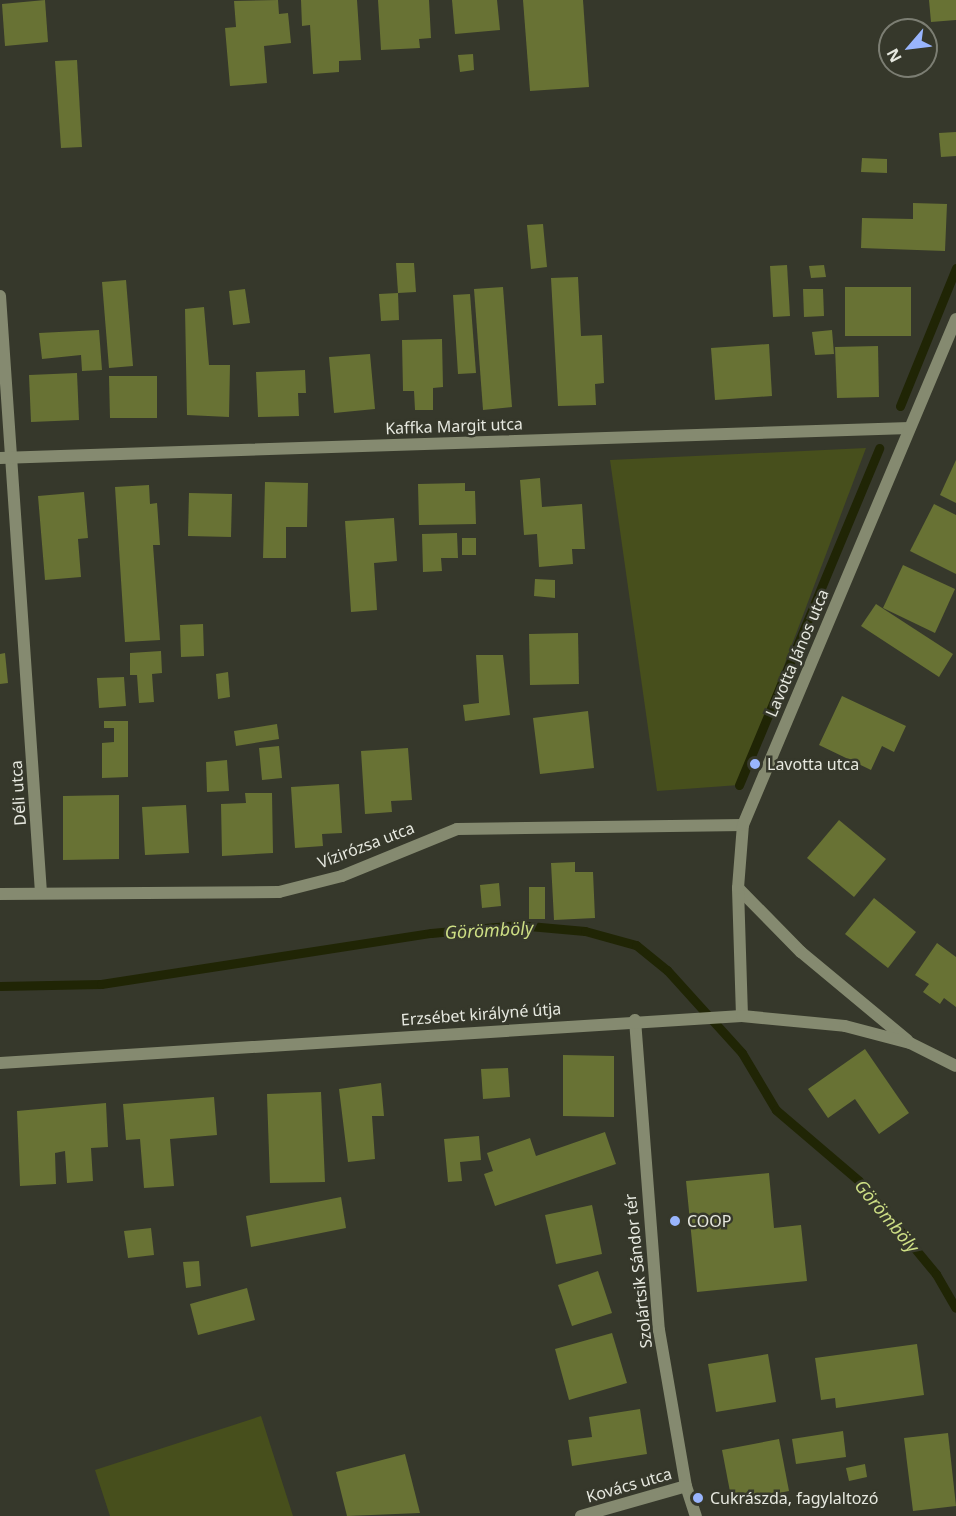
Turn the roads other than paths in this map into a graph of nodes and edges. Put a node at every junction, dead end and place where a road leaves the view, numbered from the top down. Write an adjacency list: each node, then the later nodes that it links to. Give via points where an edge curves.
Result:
1 (0, 296): 4 (street, Déli utca)
2 (956, 319): 3 (street, Lavotta János utca)
3 (910, 428): 4 (street, Kaffka Margit utca); 5 (street, Lavotta János utca)
4 (6, 457): 7 (street, Déli utca)
5 (743, 825): 6 (street, Lavotta János utca); 7 (street, Vízirózsa utca, via 457,830 342,876 279,892)
6 (738, 888): 9 (street, Lavotta János utca); 11 (street, via 801,952)
7 (41, 893): 8 (street, Vízirózsa utca)
8 (0, 894)
9 (738, 1016): 10 (street, Erzsébet királyné útja); 11 (street, Erzsébet királyné útja, via 845,1026)
10 (635, 1020): 12 (street, Erzsébet királyné útja); 14 (street, Szolártsik Sándor tér, via 659,1330)
11 (910, 1043): 13 (street, Erzsébet királyné útja)
12 (0, 1063)
13 (956, 1066)
14 (686, 1486): 15 (street, Kovács utca); 16 (street, Szolártsik Sándor tér)
15 (581, 1516)
16 (696, 1516)

